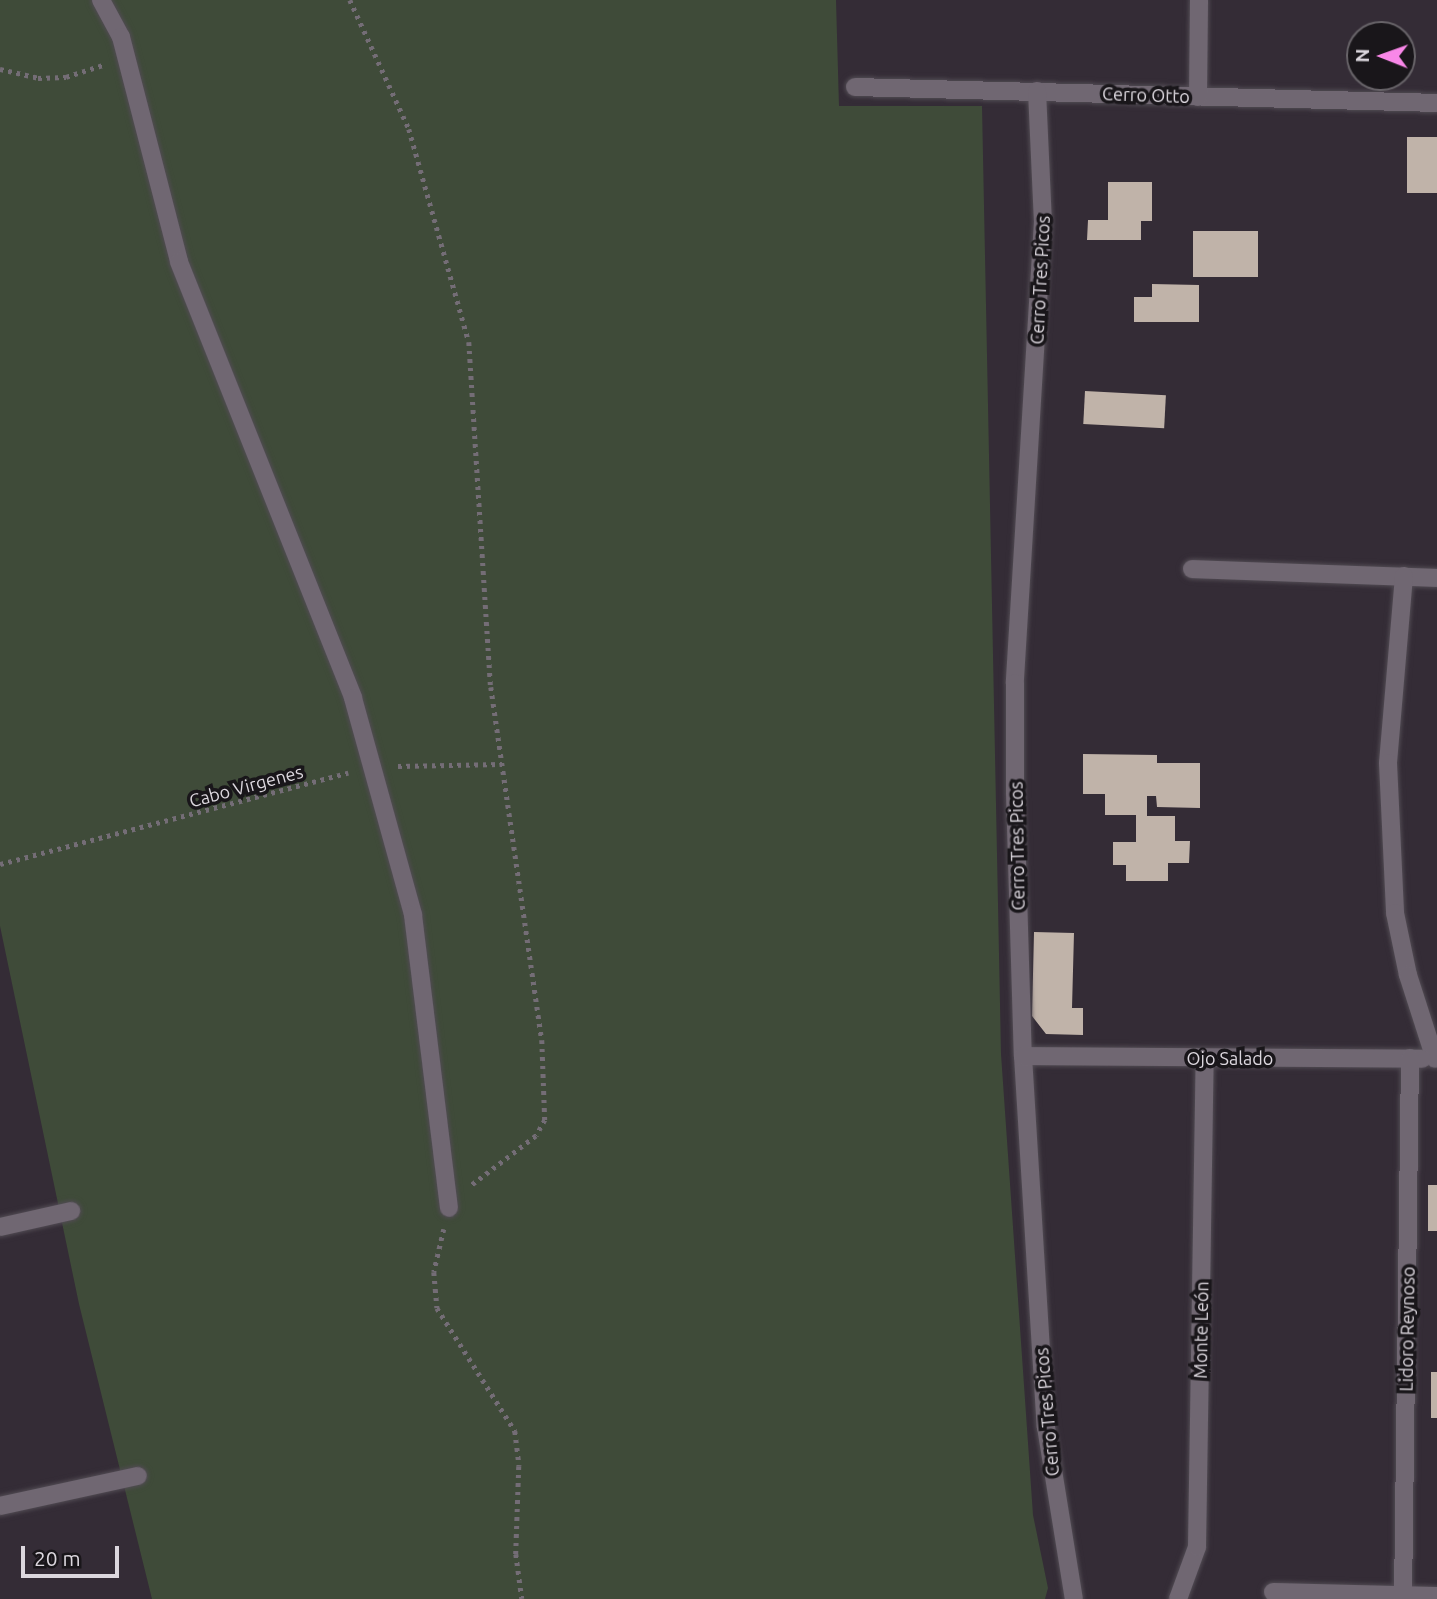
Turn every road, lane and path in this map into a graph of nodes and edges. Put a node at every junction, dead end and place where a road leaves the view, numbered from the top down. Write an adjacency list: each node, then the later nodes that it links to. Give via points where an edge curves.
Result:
1 (101, 0): 4 (street, via 121,37)
2 (350, 0): 13 (path, via 409,129 469,342 491,687)
3 (1199, 0): 8 (street)
4 (126, 58): 5 (path, via 66,76 38,78); 14 (street, via 179,262 353,698)
5 (0, 69)
6 (855, 87): 7 (street, Cerro Otto)
7 (1037, 91): 8 (street, Cerro Otto); 16 (street, Cerro Tres Picos, via 1043,221 1015,683)
8 (1198, 97): 9 (street, Cerro Otto)
9 (1437, 103)
10 (1192, 569): 11 (street)
11 (1404, 576): 12 (street); 19 (street, via 1388,763 1395,913 1408,975)
12 (1437, 578)
13 (502, 764): 14 (path, Cabo Virgenes); 20 (path, via 542,1040 545,1120 536,1136 485,1173)
14 (372, 767): 15 (path, Cabo Virgenes); 20 (street, via 413,915)
15 (0, 864)
16 (1023, 1056): 17 (street, Ojo Salado); 29 (street, Cerro Tres Picos, via 1046,1427)
17 (1205, 1058): 18 (street, Ojo Salado); 30 (street, Monte León, via 1197,1546)
18 (1410, 1058): 19 (street, Ojo Salado); 27 (street, Lidoro Reynoso)
19 (1436, 1059)
20 (449, 1208): 28 (path, via 434,1272 437,1308 515,1430 519,1466 516,1554)
21 (71, 1211): 22 (street)
22 (0, 1227)
23 (138, 1476): 24 (street)
24 (0, 1506)
25 (1273, 1592): 27 (street)
26 (1437, 1596): 27 (street)
27 (1403, 1597)
28 (522, 1599)
29 (1074, 1599)
30 (1178, 1599)

